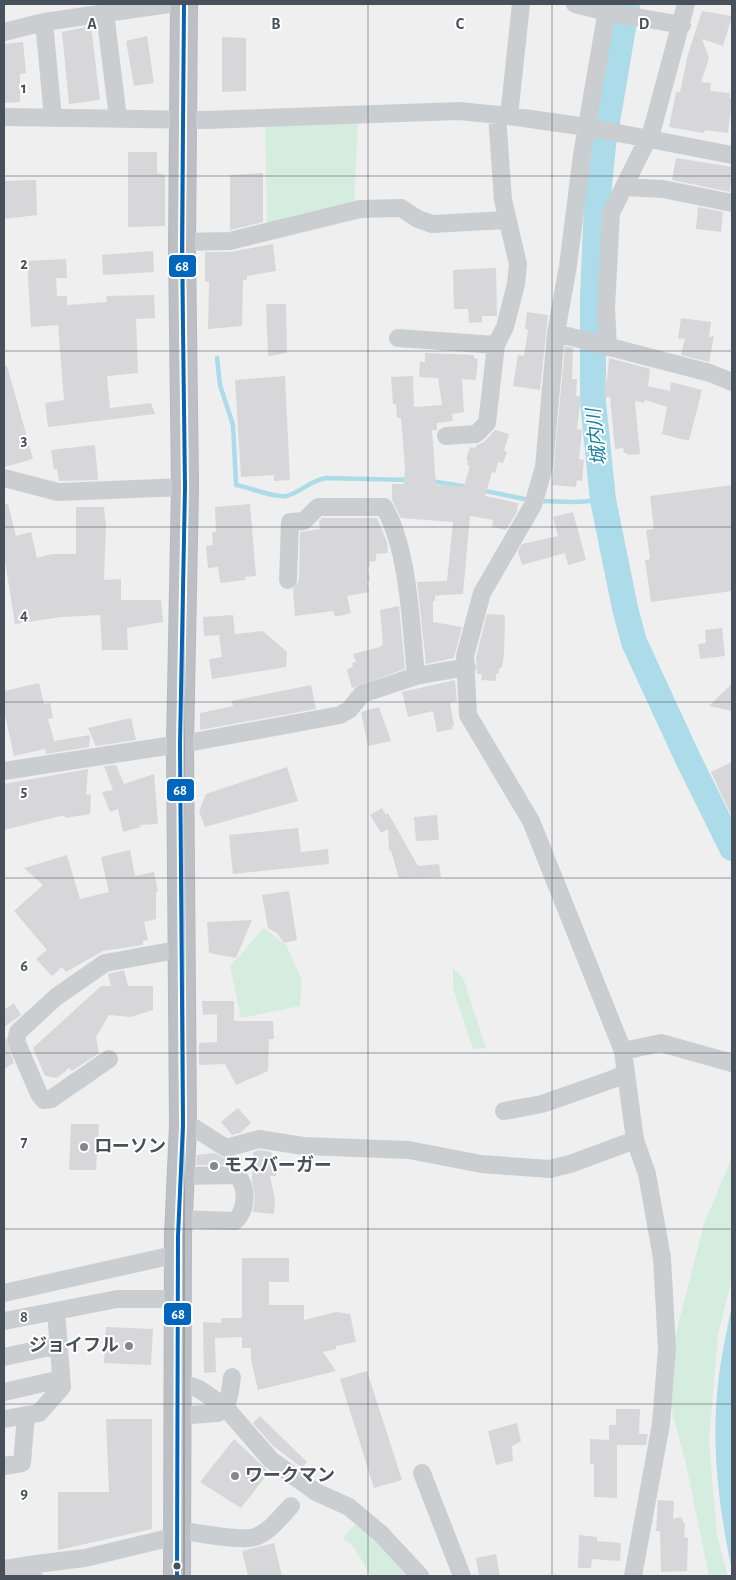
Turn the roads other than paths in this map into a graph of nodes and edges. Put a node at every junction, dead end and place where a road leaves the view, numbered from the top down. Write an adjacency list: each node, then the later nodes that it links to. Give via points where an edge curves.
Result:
1 (185, 4): 6 (street); 14 (highway)
2 (521, 4): 10 (street)
3 (574, 4): 5 (street)
4 (686, 4): 8 (street)
5 (608, 8): 8 (street); 15 (street)
6 (104, 13): 7 (street); 13 (street)
7 (44, 22): 9 (street); 12 (street)
8 (682, 25): 16 (street)
9 (4, 32)
10 (503, 115): 14 (street, via 459,111); 15 (street); 20 (street, via 502,200)
11 (4, 117): 12 (street)
12 (53, 118): 13 (street)
13 (118, 118): 14 (street)
14 (183, 119): 21 (highway)
15 (587, 127): 16 (street); 22 (street)
16 (647, 138): 17 (street); 18 (street)
17 (732, 155)
18 (624, 187): 19 (street, via 663,189); 25 (street, via 611,213)
19 (732, 203)
20 (506, 220): 21 (street, via 432,224 401,208 360,209 230,241); 24 (street, via 518,264 516,284)
21 (182, 242): 29 (highway)
22 (556, 334): 25 (street); 31 (street, via 544,467 536,500 482,593 465,656)
23 (398, 338): 24 (street)
24 (496, 346): 27 (street, via 487,423 476,434)
25 (606, 346): 26 (street, via 710,373)
26 (732, 382)
27 (446, 436)
28 (4, 478): 29 (street, via 58,492)
29 (185, 487): 33 (highway)
30 (288, 580): 32 (street, via 290,522 304,520 318,507 384,507 395,525 407,591)
31 (467, 667): 32 (street); 36 (street, via 468,715 531,821)
32 (416, 676): 33 (street, via 362,694 344,712)
33 (180, 744): 34 (street); 35 (highway)
34 (4, 771)
35 (182, 949): 37 (street, via 105,963 56,997 18,1032 16,1041 44,1100 51,1099); 41 (highway)
36 (623, 1051): 38 (street, via 661,1043); 39 (street)
37 (109, 1059)
38 (732, 1062)
39 (626, 1072): 40 (street, via 542,1104); 42 (street)
40 (504, 1111)
41 (183, 1126): 42 (street, via 193,1127 226,1148 259,1139 303,1146 408,1150 481,1164 550,1169); 43 (highway)
42 (635, 1140): 69 (street, via 647,1174 662,1258 667,1349 661,1424)
43 (181, 1176): 44 (highway); 44 (street, via 237,1175 244,1182 244,1210 235,1221)
44 (179, 1219): 45 (highway)
45 (178, 1254): 46 (street); 54 (highway)
46 (4, 1293)
47 (164, 1299): 48 (street, via 117,1299)
48 (56, 1310): 49 (street); 50 (street)
49 (4, 1321)
50 (59, 1345): 51 (street); 53 (street)
51 (4, 1357)
52 (232, 1377): 56 (street, via 228,1400)
53 (62, 1379): 55 (street); 57 (street, via 62,1387 39,1413)
54 (177, 1381): 56 (street, via 199,1389); 58 (highway)
55 (4, 1392)
56 (222, 1410): 58 (street); 67 (street, via 271,1460 316,1492 349,1507 380,1533)
57 (26, 1415): 59 (street); 60 (street, via 22,1463)
58 (177, 1416): 63 (highway)
59 (4, 1419)
60 (4, 1466)
61 (422, 1473): 68 (street)
62 (291, 1506): 63 (street, via 255,1537)
63 (177, 1533): 65 (street); 66 (highway)
64 (4, 1569): 65 (street)
65 (34, 1570)
66 (177, 1576)
67 (420, 1576)
68 (462, 1576)
69 (633, 1576)

